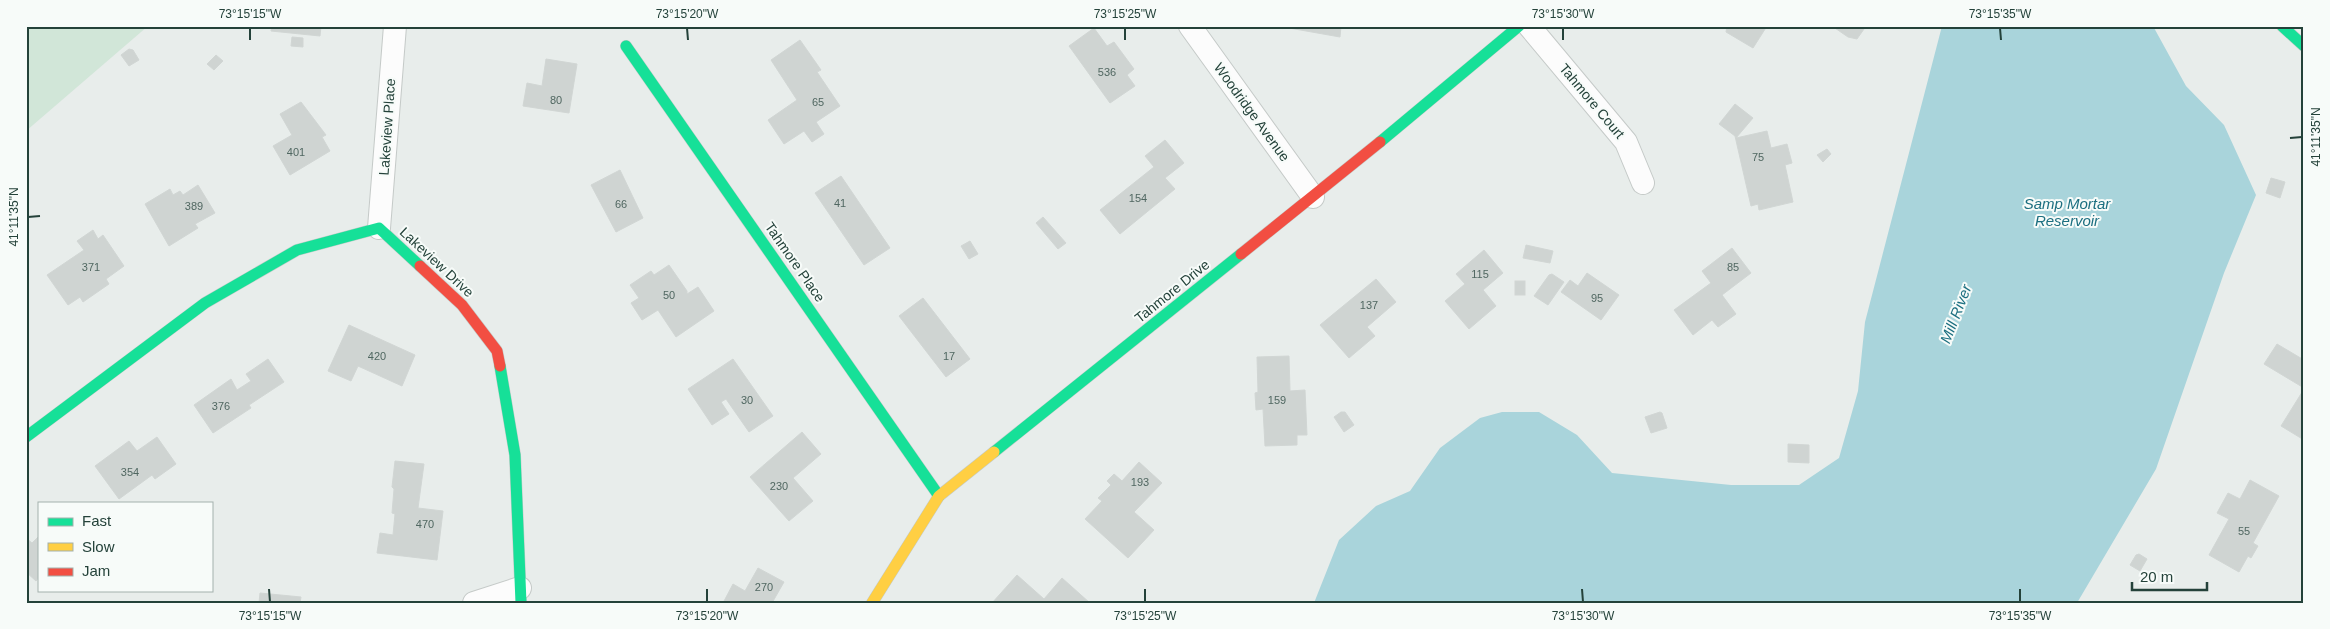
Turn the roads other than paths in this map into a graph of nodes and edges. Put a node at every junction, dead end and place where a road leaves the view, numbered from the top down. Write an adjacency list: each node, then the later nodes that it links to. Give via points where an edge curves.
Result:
1 (394, 26): 10 (street, Lakeview Place)
2 (1190, 26): 9 (street, Woodridge Avenue)
3 (1519, 26): 9 (street, Tahmore Drive)
4 (1529, 26): 8 (street, Tahmore Court, via 1626,142)
5 (2282, 26): 7 (street)
6 (626, 46): 12 (street, Tahmore Place)
7 (2304, 46)
8 (1643, 183)
9 (1313, 197): 12 (street, Tahmore Drive)
10 (379, 228): 11 (street, Lakeview Drive, via 297,250 206,303); 13 (street, Lakeview Drive, via 462,305 497,351 515,455)
11 (26, 437)
12 (939, 496): 15 (street, Tahmore Drive)
13 (521, 596): 14 (street)
14 (474, 603)
15 (872, 603)

